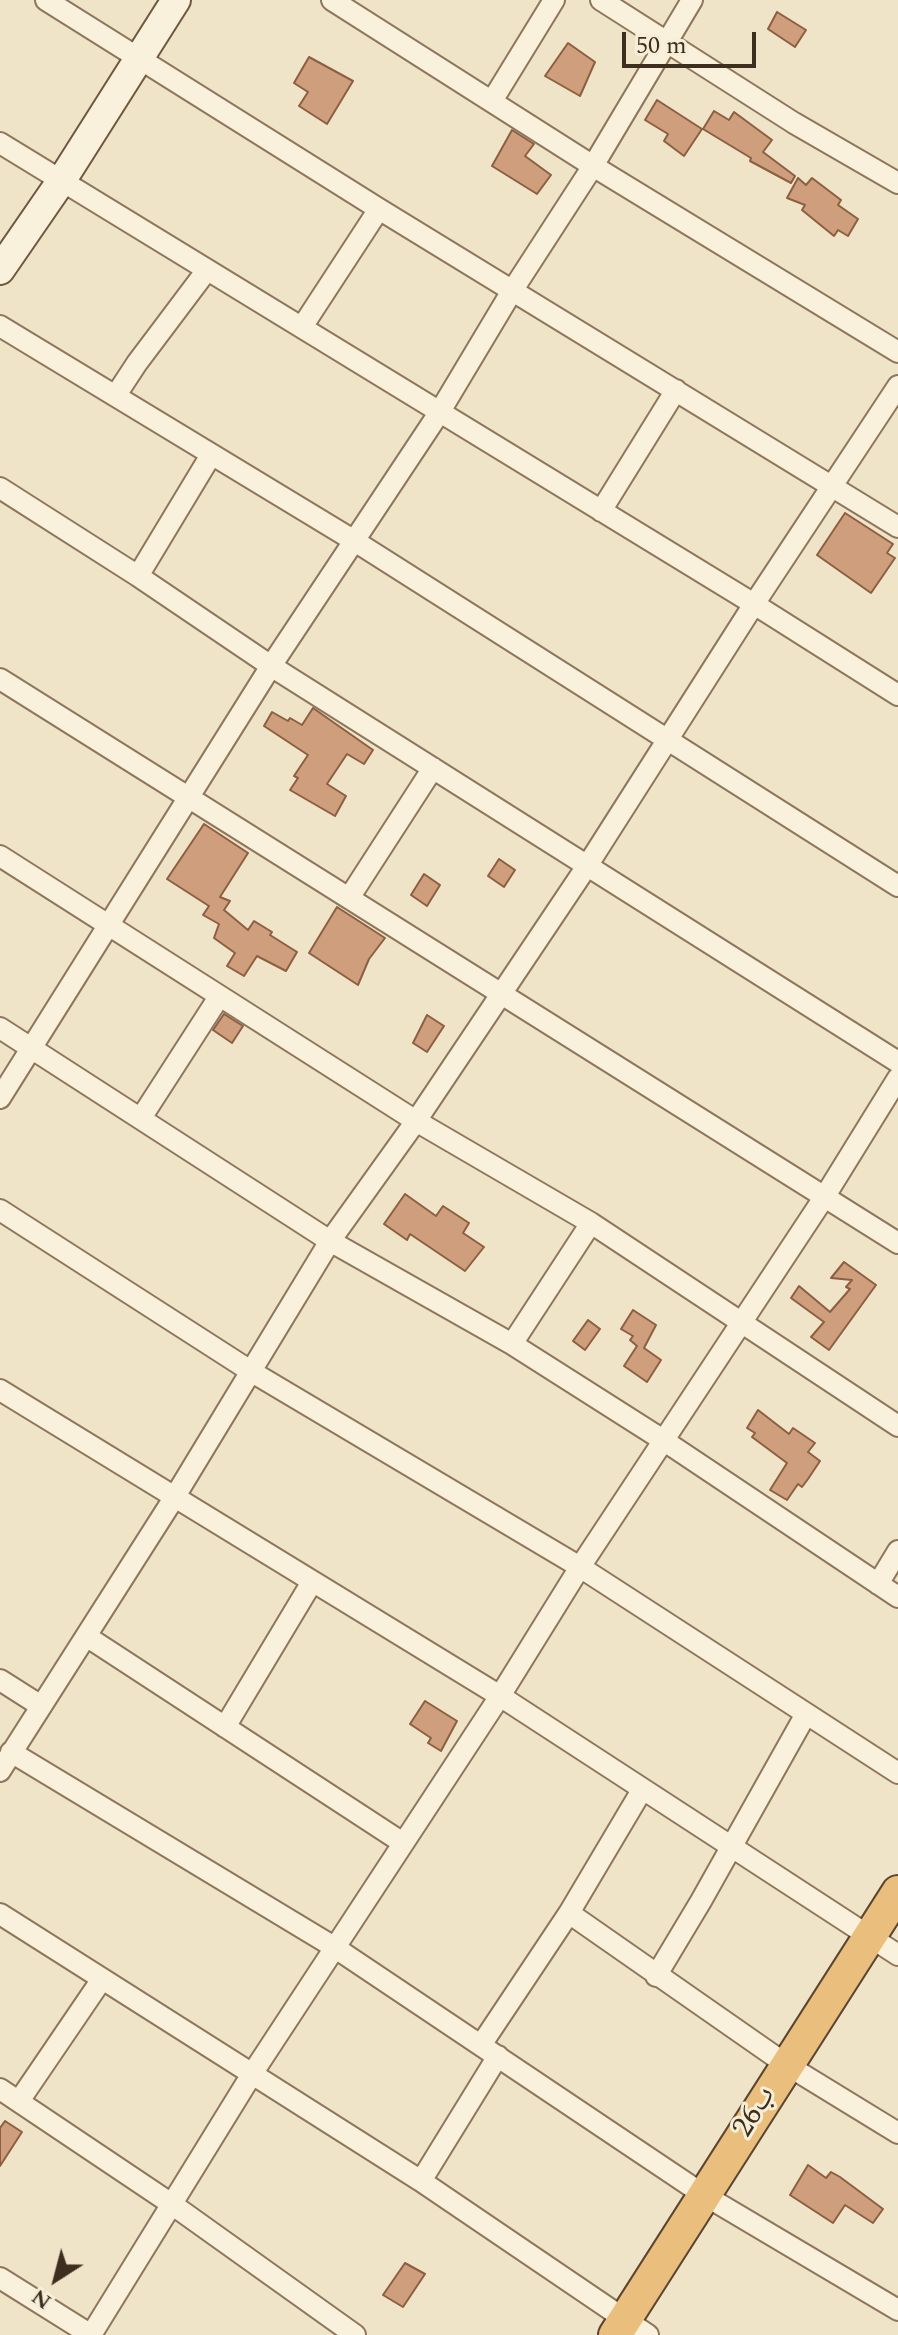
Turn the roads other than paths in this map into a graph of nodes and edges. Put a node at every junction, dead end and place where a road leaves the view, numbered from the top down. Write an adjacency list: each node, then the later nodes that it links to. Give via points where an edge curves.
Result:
1 (46, 0): 8 (street)
2 (176, 0): 8 (main road)
3 (332, 0): 9 (street)
4 (554, 0): 9 (street)
5 (601, 0): 7 (street)
6 (692, 0): 7 (street)
7 (666, 44): 11 (street); 13 (street)
8 (137, 59): 12 (main road); 14 (street)
9 (492, 101): 11 (street)
10 (0, 143): 12 (street)
11 (593, 166): 17 (street); 20 (street)
12 (62, 180): 15 (main road); 16 (street)
13 (898, 183)
14 (379, 209): 17 (street); 19 (street)
15 (0, 270)
16 (207, 270): 19 (street); 23 (street)
17 (512, 291): 22 (street); 24 (street)
18 (0, 326): 23 (street)
19 (302, 327): 24 (street)
20 (898, 352)
21 (898, 386): 26 (street)
22 (676, 390): 26 (street); 28 (street)
23 (116, 395): 25 (street)
24 (439, 413): 28 (street); 30 (street)
25 (211, 455): 30 (street); 31 (street)
26 (833, 486): 29 (street); 32 (street)
27 (0, 488): 31 (street)
28 (601, 511): 32 (street)
29 (898, 527)
30 (353, 540): 33 (street); 36 (street)
31 (138, 576): 33 (street)
32 (754, 604): 35 (street); 36 (street)
33 (271, 666): 37 (street); 38 (street)
34 (0, 679): 38 (street)
35 (898, 695)
36 (670, 739): 40 (street); 41 (street)
37 (433, 768): 40 (street); 42 (street)
38 (190, 798): 42 (street); 43 (street)
39 (0, 856): 43 (street)
40 (587, 866): 44 (street); 48 (street)
41 (898, 886)
42 (349, 898): 44 (street)
43 (111, 924): 45 (street); 47 (street)
44 (501, 995): 52 (street); 53 (street)
45 (219, 997): 51 (street); 52 (street)
46 (0, 1028): 47 (street)
47 (32, 1047): 50 (street); 51 (street)
48 (898, 1062)
49 (898, 1078): 53 (street)
50 (0, 1098)
51 (141, 1118): 56 (street)
52 (416, 1121): 55 (street); 56 (street)
53 (825, 1196): 57 (street); 58 (street)
54 (0, 1210): 60 (street)
55 (591, 1223): 58 (street); 59 (street)
56 (330, 1241): 59 (street); 60 (street)
57 (898, 1243)
58 (743, 1322): 62 (street); 63 (street)
59 (512, 1344): 63 (street)
60 (252, 1372): 64 (street); 66 (street)
61 (0, 1390): 64 (street)
62 (898, 1426)
63 (663, 1440): 66 (street); 68 (street)
64 (174, 1498): 67 (street); 70 (street)
65 (898, 1551): 68 (street)
66 (580, 1567): 72 (street); 74 (street)
67 (312, 1582): 72 (street); 75 (street)
68 (878, 1584): 69 (street)
69 (898, 1597)
70 (86, 1636): 73 (street); 75 (street)
71 (0, 1680): 73 (street)
72 (500, 1696): 79 (street); 80 (street)
73 (41, 1706): 76 (street)
74 (806, 1714): 78 (street); 81 (street)
75 (225, 1727): 80 (street)
76 (11, 1752): 77 (street); 86 (street)
77 (0, 1771)
78 (898, 1773)
79 (642, 1790): 81 (street); 83 (street)
80 (403, 1843): 86 (street)
81 (732, 1847): 85 (street); 88 (street)
82 (898, 1892): 85 (highway, 26ب)
83 (569, 1913): 88 (street); 90 (street)
84 (0, 1914): 89 (street)
85 (869, 1937): 87 (street); 91 (highway, 26ب)
86 (334, 1947): 90 (street); 92 (street)
87 (898, 1955)
88 (656, 1976): 91 (street)
89 (102, 1979): 92 (street); 94 (street)
90 (490, 2050): 96 (street); 97 (street)
91 (787, 2065): 95 (street); 97 (highway, 26ب)
92 (252, 2074): 96 (street); 98 (street)
93 (0, 2089): 94 (street)
94 (19, 2101): 98 (street)
95 (898, 2133)
96 (421, 2181): 101 (street)
97 (704, 2195): 100 (street); 101 (highway, 26ب)
98 (173, 2205): 99 (street, via 91,2335); 102 (street)
99 (0, 2278)
100 (898, 2310)
101 (629, 2330)
102 (355, 2335)

